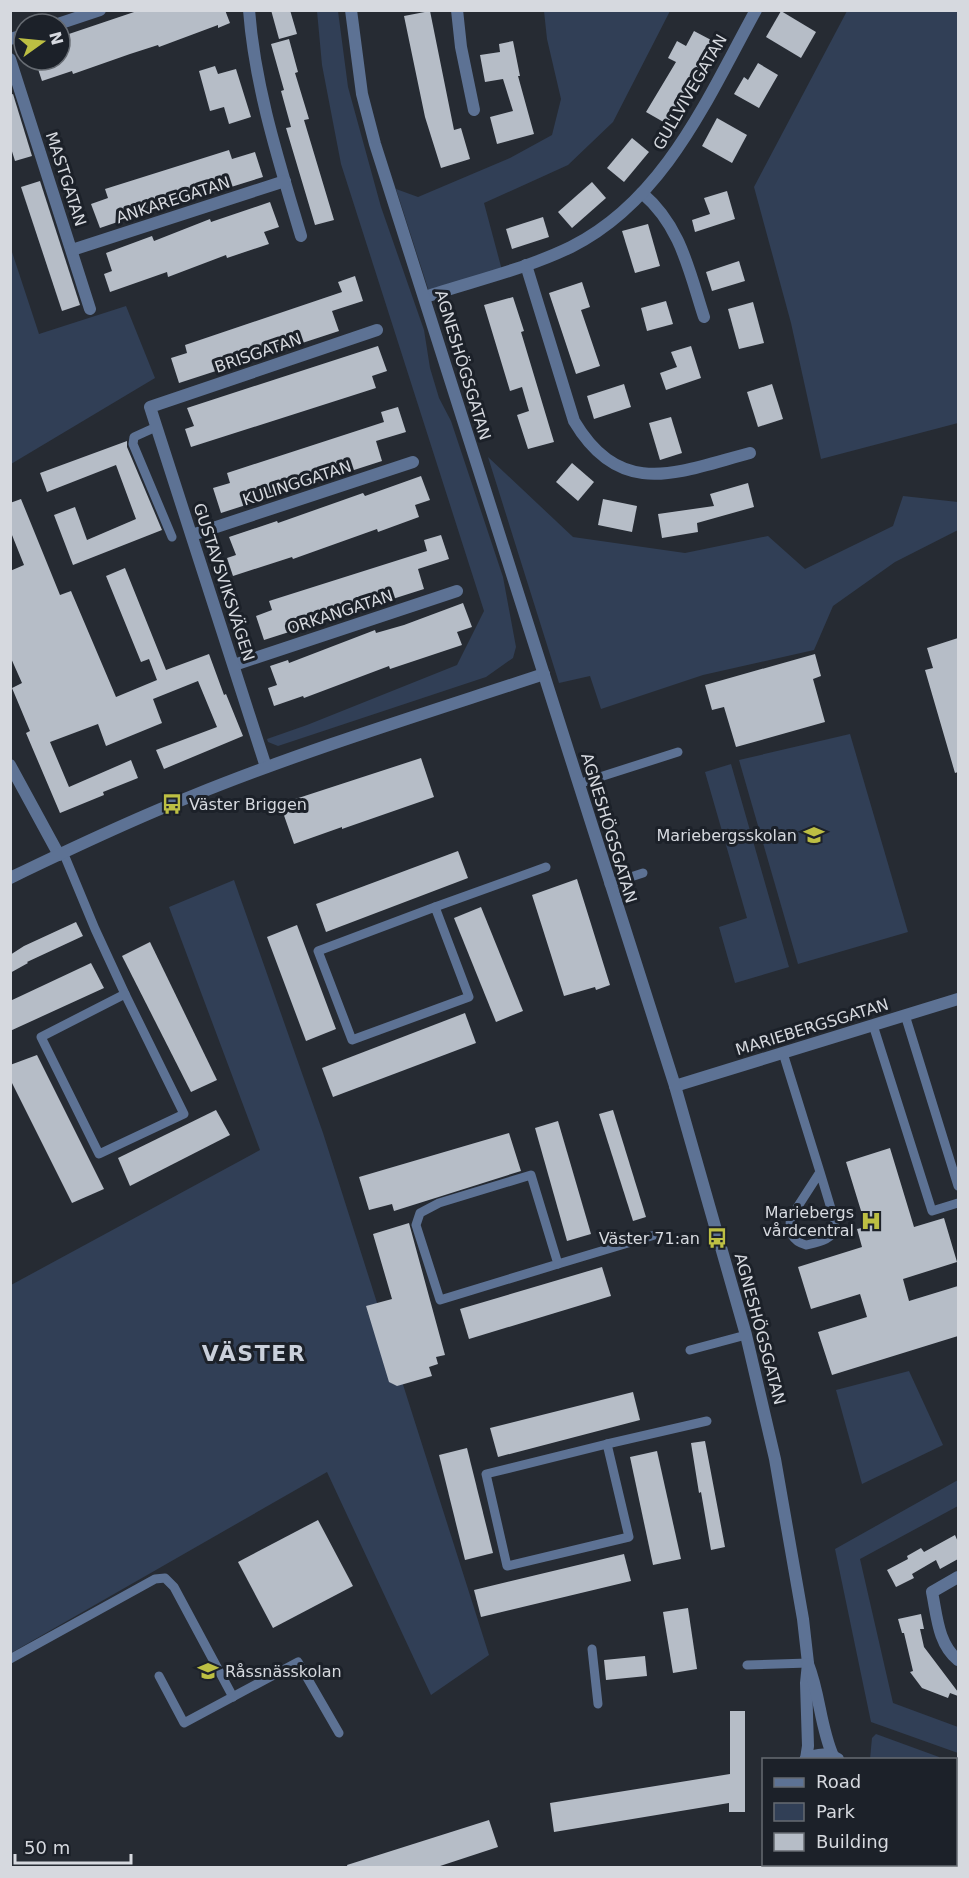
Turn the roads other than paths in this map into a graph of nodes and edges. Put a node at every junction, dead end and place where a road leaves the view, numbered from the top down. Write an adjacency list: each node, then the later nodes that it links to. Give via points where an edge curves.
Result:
1 (100, 10): 6 (street)
2 (249, 10): 9 (street, via 261,90)
3 (351, 10): 14 (street, AGNESHÖGSGATAN, via 368,118)
4 (457, 10): 8 (street)
5 (756, 10): 10 (street, GULLVIVEGATAN, via 681,143)
6 (72, 19)
7 (10, 59): 12 (street, MASTGATAN)
8 (474, 110)
9 (285, 181): 11 (street); 12 (street, ANKAREGATAN)
10 (642, 193): 13 (street, GULLVIVEGATAN, via 589,237); 16 (street, via 667,218 674,231)
11 (301, 236)
12 (72, 250): 15 (street, MASTGATAN)
13 (526, 265): 14 (street, GULLVIVEGATAN); 20 (street, via 574,421 599,454 631,471 661,475)
14 (425, 297): 26 (street, AGNESHÖGSGATAN)
15 (90, 309)
16 (704, 317)
17 (377, 330): 18 (street, BRISGATAN)
18 (150, 407): 19 (street, GUSTAVSVIKSVÄGEN)
19 (156, 427): 22 (street, GUSTAVSVIKSVÄGEN); 23 (lane, via 137,434 134,444)
20 (750, 453)
21 (414, 462): 22 (street, KULINGGATAN)
22 (192, 535): 25 (street, GUSTAVSVIKSVÄGEN)
23 (172, 537)
24 (457, 591): 25 (street, ORKANGATAN)
25 (234, 665): 28 (street, GUSTAVSVIKSVÄGEN)
26 (544, 674): 28 (street); 30 (street, AGNESHÖGSGATAN)
27 (678, 752): 30 (lane)
28 (266, 767): 31 (street)
29 (12, 769): 31 (street)
30 (578, 784): 35 (street, AGNESHÖGSGATAN)
31 (61, 854): 34 (street); 37 (lane)
32 (546, 867): 36 (lane)
33 (643, 873): 35 (lane)
34 (10, 878)
35 (609, 884): 42 (street, AGNESHÖGSGATAN)
36 (435, 907): 36 (lane, via 318,951 352,1040 469,997)
37 (125, 994): 37 (lane, via 41,1037 99,1154 184,1114)
38 (958, 999): 39 (street, MARIEBERGSGATAN)
39 (905, 1015): 40 (street, MARIEBERGSGATAN); 44 (lane)
40 (873, 1025): 41 (street, MARIEBERGSGATAN); 45 (lane, via 932,1211)
41 (783, 1053): 42 (street, MARIEBERGSGATAN); 43 (lane)
42 (675, 1086): 48 (street, AGNESHÖGSGATAN)
43 (820, 1172): 43 (lane, via 789,1225 795,1239 806,1245 830,1237 836,1225)
44 (958, 1186)
45 (958, 1203)
46 (658, 1234): 47 (lane)
47 (558, 1264): 47 (lane, via 440,1300 416,1225 420,1213 439,1203 531,1175)
48 (746, 1335): 49 (lane); 56 (street, AGNESHÖGSGATAN, via 767,1419 795,1566)
49 (690, 1350)
50 (707, 1421): 51 (lane)
51 (607, 1444): 51 (lane, via 629,1537 507,1566 486,1474)
52 (958, 1577): 55 (street, via 932,1592 943,1640)
53 (592, 1649): 60 (lane)
54 (10, 1659): 59 (lane, via 155,1579 165,1578 174,1587)
55 (958, 1660)
56 (808, 1663): 57 (lane); 62 (street, AGNESHÖGSGATAN); 64 (street, AGNESHÖGSGATAN, via 825,1737)
57 (747, 1665)
58 (159, 1676): 59 (lane, via 184,1723)
59 (233, 1696): 61 (lane, via 298,1662)
60 (598, 1704)
61 (339, 1733)
62 (806, 1758)
63 (809, 1758): 64 (street, AGNESHÖGSGATAN, via 819,1754)
64 (836, 1758)

